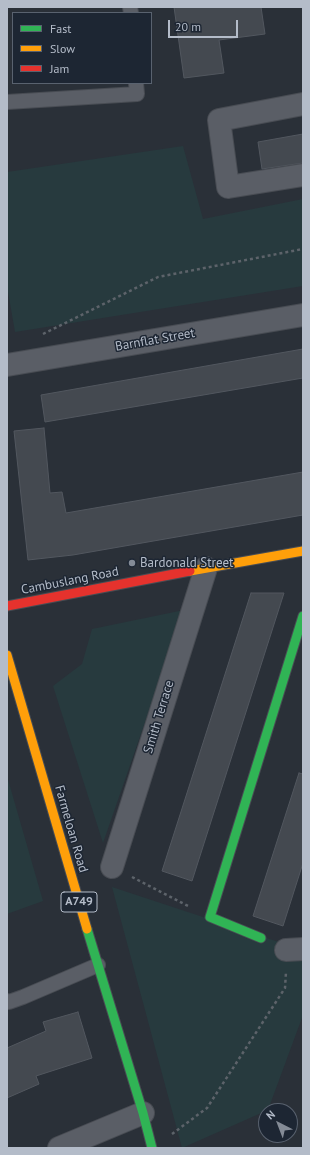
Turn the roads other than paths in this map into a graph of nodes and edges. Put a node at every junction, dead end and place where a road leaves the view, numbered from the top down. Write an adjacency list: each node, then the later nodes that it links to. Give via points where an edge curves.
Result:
1 (136, 84): 2 (lane, via 137,94)
2 (7, 102)
3 (303, 104): 4 (street, via 219,120 228,187)
4 (303, 174)
5 (303, 315): 6 (street, Barnflat Street)
6 (7, 365)
7 (303, 551): 8 (main road, Cambuslang Road)
8 (206, 568): 9 (main road, Cambuslang Road); 12 (street, Smith Terrace)
9 (7, 606)
10 (303, 616): 13 (main road, via 210,917)
11 (7, 655): 14 (main road, Farmeloan Road / A749)
12 (112, 867)
13 (260, 938)
14 (98, 965): 15 (lane, via 16,1000); 16 (main road, Farmeloan Road / A749)
15 (7, 1001)
16 (143, 1113): 17 (street); 18 (main road, Farmeloan Road / A749)
17 (59, 1148)
18 (152, 1148)

